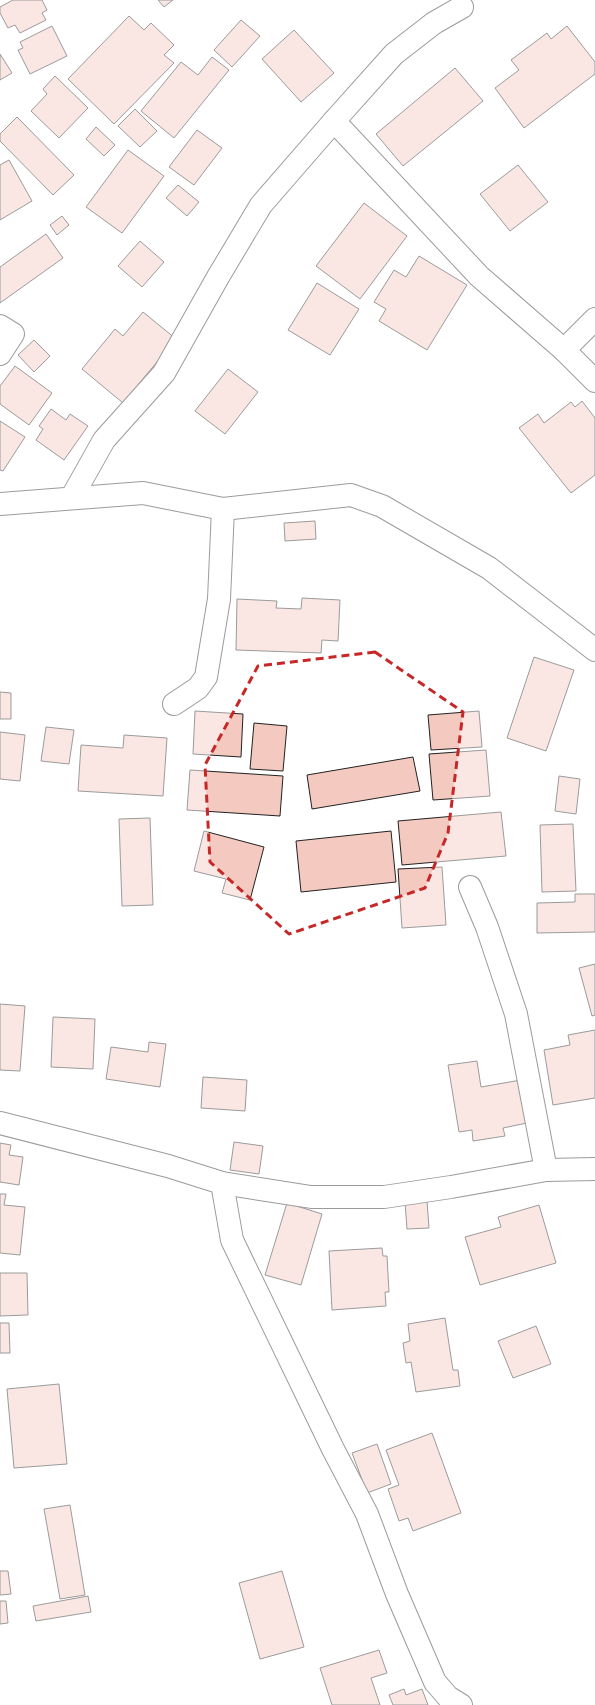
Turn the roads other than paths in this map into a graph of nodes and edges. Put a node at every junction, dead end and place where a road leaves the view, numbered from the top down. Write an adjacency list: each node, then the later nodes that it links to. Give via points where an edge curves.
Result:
1 (462, 7): 2 (street, via 434,23 394,54)
2 (334, 121): 5 (street, via 479,276); 8 (street, via 261,205 164,373 104,440)
3 (595, 319): 5 (street)
4 (0, 326): 6 (street, via 13,334)
5 (564, 350): 7 (street)
6 (0, 354)
7 (595, 381)
8 (72, 498): 9 (street); 10 (street, via 143,493)
9 (0, 504)
10 (223, 509): 11 (street, via 350,495 382,506 489,568); 12 (street, via 219,599 206,677 198,688)
11 (595, 650)
12 (174, 704)
13 (470, 887): 16 (street, via 487,927 516,1014)
14 (0, 1123): 17 (street, via 168,1166)
15 (595, 1169): 16 (street)
16 (546, 1170): 17 (street, via 384,1197 311,1197)
17 (222, 1183): 18 (street, via 232,1240 367,1514 397,1594 435,1682 448,1697)
18 (461, 1705)

